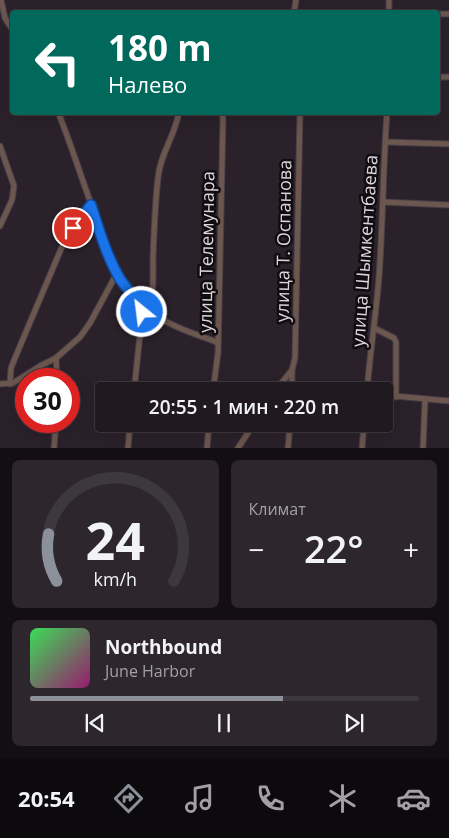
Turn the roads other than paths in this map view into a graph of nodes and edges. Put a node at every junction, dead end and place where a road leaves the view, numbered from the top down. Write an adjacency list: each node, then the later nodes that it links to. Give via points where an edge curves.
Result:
1 (1, 0): 2 (street)
2 (10, 26)
3 (59, 115): 12 (street)
4 (178, 115): 17 (street, via 158,178)
5 (222, 115): 19 (street, улица Телемунара)
6 (300, 115): 22 (street, улица Т. Оспанова, via 295,358)
7 (387, 115): 8 (street, улица Шымкентбаева)
8 (386, 142): 9 (street); 11 (street, улица Шымкентбаева)
9 (449, 144)
10 (0, 146): 14 (street, via 14,186 12,200)
11 (383, 202): 13 (street); 18 (street, улица Шымкентбаева)
12 (91, 205): 15 (street); 29 (street, via 61,249 14,358)
13 (449, 205)
14 (0, 226)
15 (117, 273): 16 (street); 20 (street, via 80,337)
16 (143, 306): 17 (street); 23 (street)
17 (150, 311): 19 (street, via 183,330)
18 (374, 328): 27 (street, улица Шымкентбаева); 31 (street, via 396,342)
19 (218, 343): 24 (street, улица Телемунара)
20 (56, 358): 21 (street); 29 (street)
21 (56, 368)
22 (292, 370): 25 (street); 26 (street, улица Т. Оспанова)
23 (135, 382)
24 (214, 382)
25 (282, 382)
26 (292, 382)
27 (368, 382)
28 (0, 384): 29 (street)
29 (10, 384)
30 (393, 396): 31 (street)
31 (396, 397): 32 (street)
32 (425, 400): 33 (street); 46 (street)
33 (449, 401)
34 (129, 432): 41 (street)
35 (208, 432): 42 (street)
36 (249, 432): 43 (street)
37 (289, 432): 44 (street)
38 (363, 432): 45 (street)
39 (55, 433): 40 (street)
40 (54, 448)
41 (128, 448)
42 (206, 448)
43 (238, 448)
44 (288, 448)
45 (362, 448)
46 (423, 448)

